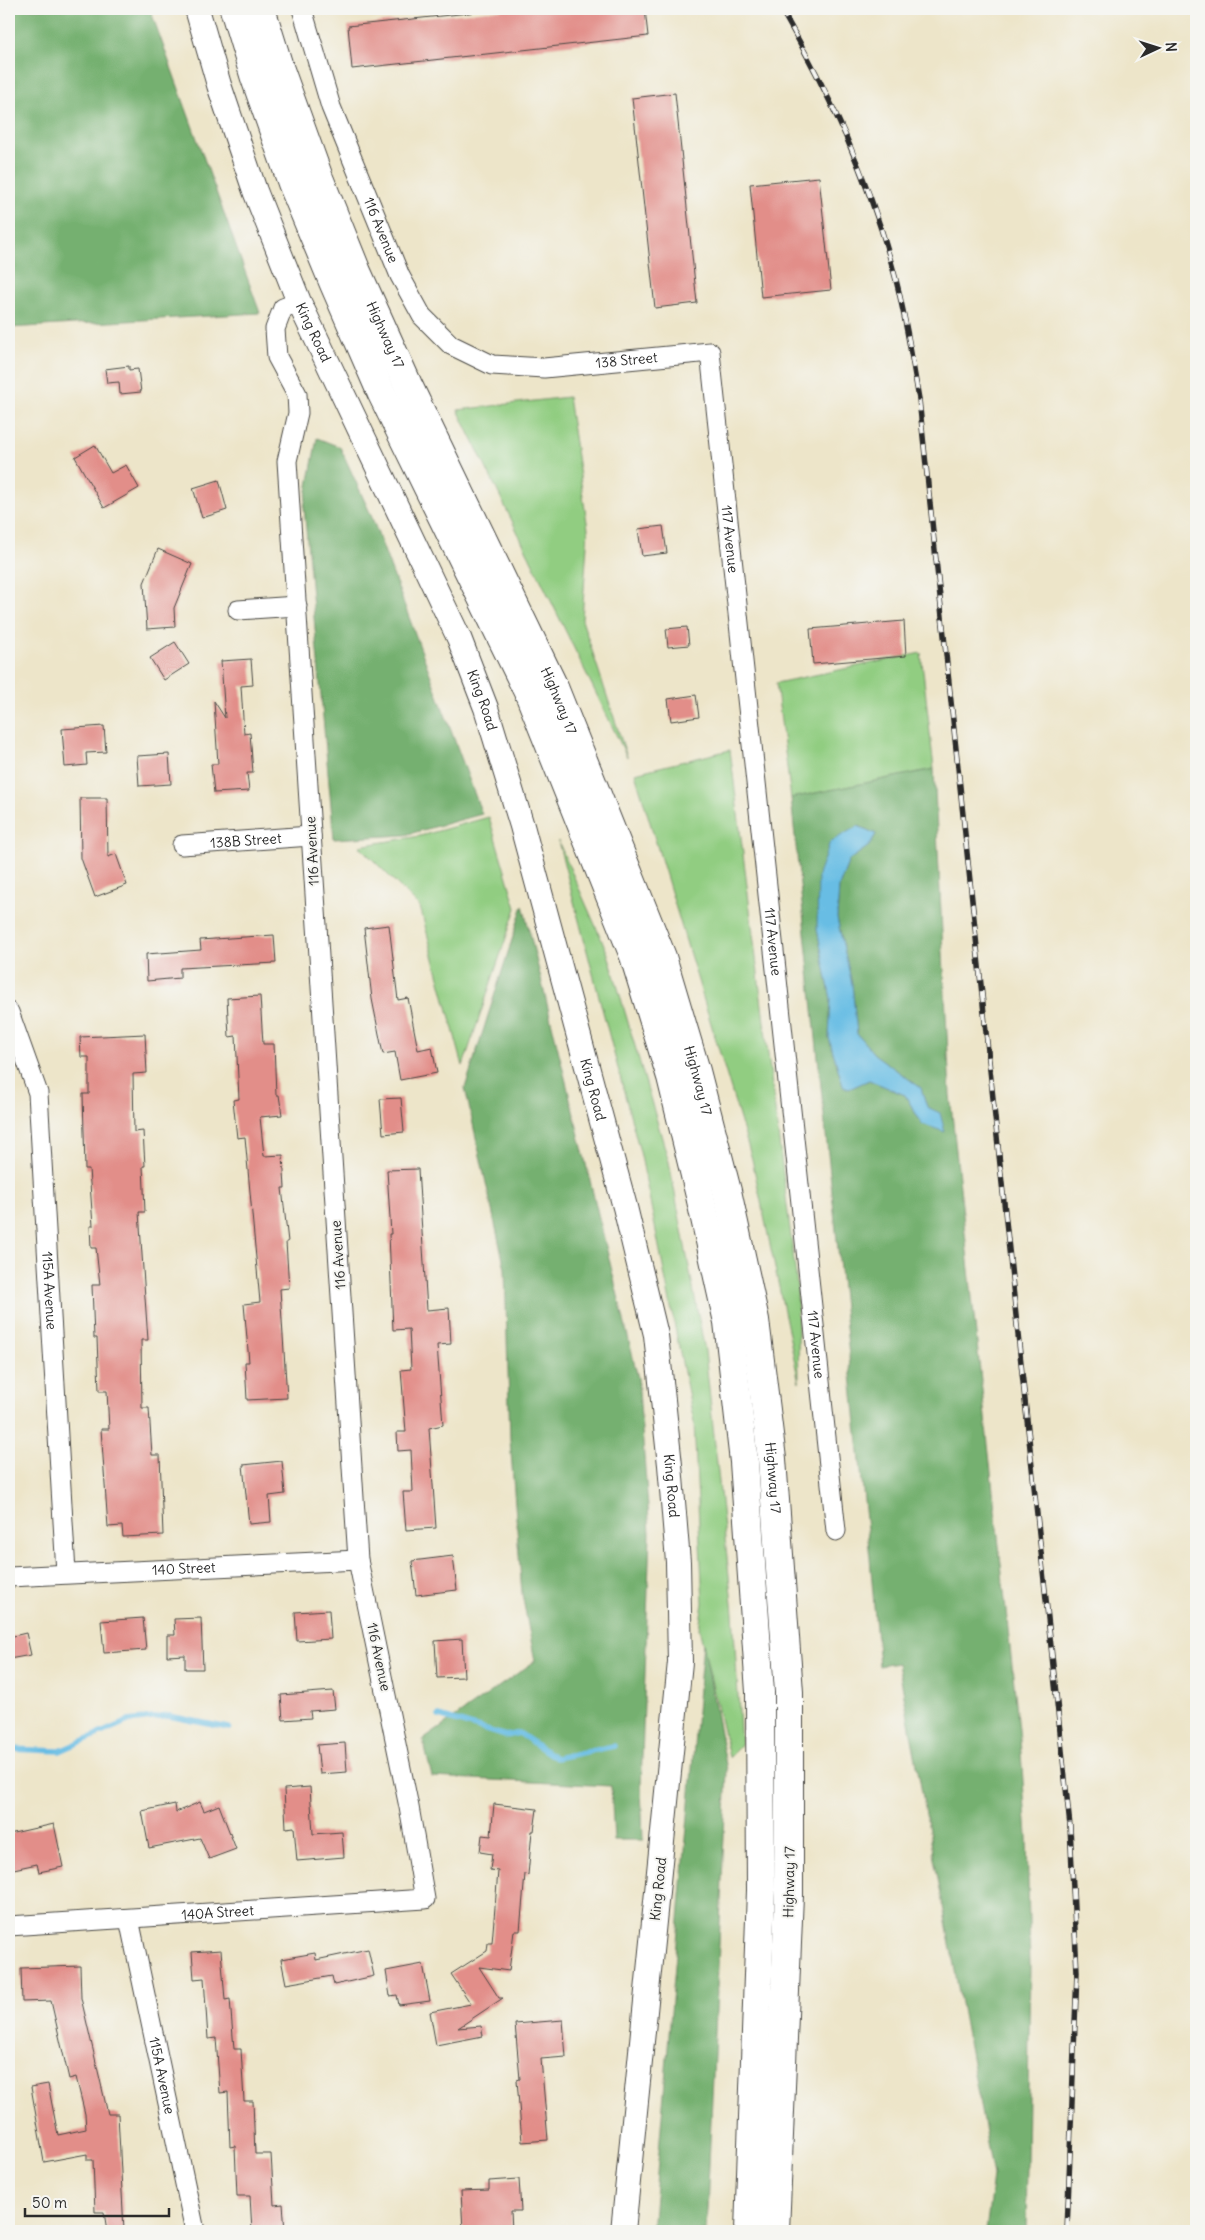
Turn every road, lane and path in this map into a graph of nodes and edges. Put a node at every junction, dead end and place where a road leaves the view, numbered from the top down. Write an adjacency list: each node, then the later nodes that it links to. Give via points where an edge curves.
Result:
1 (197, 9): 5 (street, King Road, via 255,191)
2 (234, 9): 22 (highway, Highway 17, via 292,183 334,284 381,392 530,696 634,956 670,1077 700,1196 728,1322 744,1462 760,1692 761,1890)
3 (261, 9): 23 (highway, Highway 17, via 319,178 357,272 553,685 662,957 727,1191 755,1320 772,1459 789,1692 789,1895)
4 (302, 9): 7 (street, 116 Avenue, via 331,107 400,276 422,316 451,344 492,365)
5 (299, 302): 8 (street, 116 Avenue, via 283,308 275,329 277,357 296,394 298,414 288,461); 21 (street, King Road, via 459,638 486,708 525,836 656,1335 678,1562 680,1662)
6 (710, 352): 7 (street, 138 Street); 13 (street, 117 Avenue)
7 (544, 368)
8 (297, 606): 9 (street); 10 (street, 116 Avenue)
9 (238, 610)
10 (310, 836): 11 (street, 138B Street); 14 (street, 116 Avenue)
11 (182, 845)
12 (9, 1012): 15 (street, 115A Avenue, via 38,1093)
13 (836, 1531)
14 (358, 1560): 15 (street, 140 Street); 17 (street, 116 Avenue)
15 (66, 1573): 16 (street, 140 Street)
16 (9, 1578)
17 (425, 1899): 18 (street, 140A Street)
18 (129, 1919): 19 (street, 140A Street); 20 (street, 115A Avenue)
19 (9, 1926)
20 (195, 2231)
21 (623, 2231)
22 (748, 2231)
23 (775, 2231)

